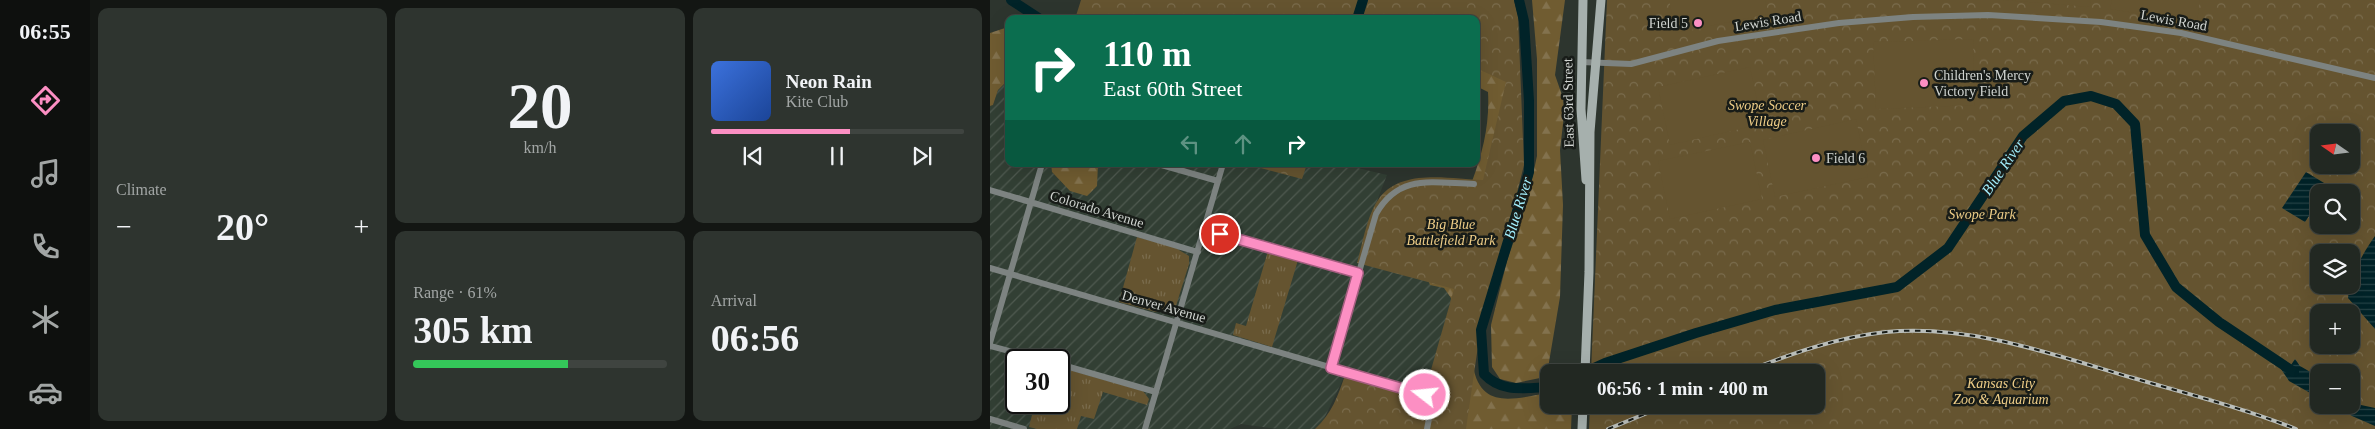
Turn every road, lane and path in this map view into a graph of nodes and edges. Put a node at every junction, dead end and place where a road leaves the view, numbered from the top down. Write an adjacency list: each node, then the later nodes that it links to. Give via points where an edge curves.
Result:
1 (1583, 0): 3 (main road, East 63rd Street)
2 (1601, 0): 4 (main road, East 63rd Street)
3 (1581, 62): 4 (street, Lewis Road); 13 (main road, East 63rd Street, via 1583,166)
4 (1596, 63): 5 (street, Lewis Road, via 1631,64 1718,41 1839,23 1913,16 1988,15 2101,22 2181,33); 13 (main road, East 63rd Street, via 1590,124)
5 (2375, 78)
6 (1041, 167): 12 (street)
7 (1169, 167): 9 (street)
8 (1222, 167): 9 (street)
9 (1218, 181): 14 (street)
10 (1474, 184): 17 (street, via 1417,182 1392,192 1376,214)
11 (990, 190): 12 (street, Colorado Avenue)
12 (1031, 202): 15 (street, Colorado Avenue); 18 (street)
13 (1590, 205): 22 (main road, East 63rd Street)
14 (1204, 229): 15 (street); 17 (street)
15 (1198, 252): 19 (street)
16 (990, 268): 18 (street, Denver Avenue)
17 (1358, 273): 24 (street)
18 (1010, 274): 19 (street, Denver Avenue); 20 (street)
19 (1177, 323): 24 (street, Denver Avenue); 25 (street)
20 (990, 345): 21 (street)
21 (1005, 349)
22 (1585, 364)
23 (1070, 367): 25 (street)
24 (1331, 368): 30 (street, Denver Avenue, via 1425,395 1432,403)
25 (1156, 392): 29 (street)
26 (1583, 414): 31 (main road)
27 (990, 419): 28 (street)
28 (1024, 429)
29 (1145, 429)
30 (1426, 429)
31 (1582, 429)

